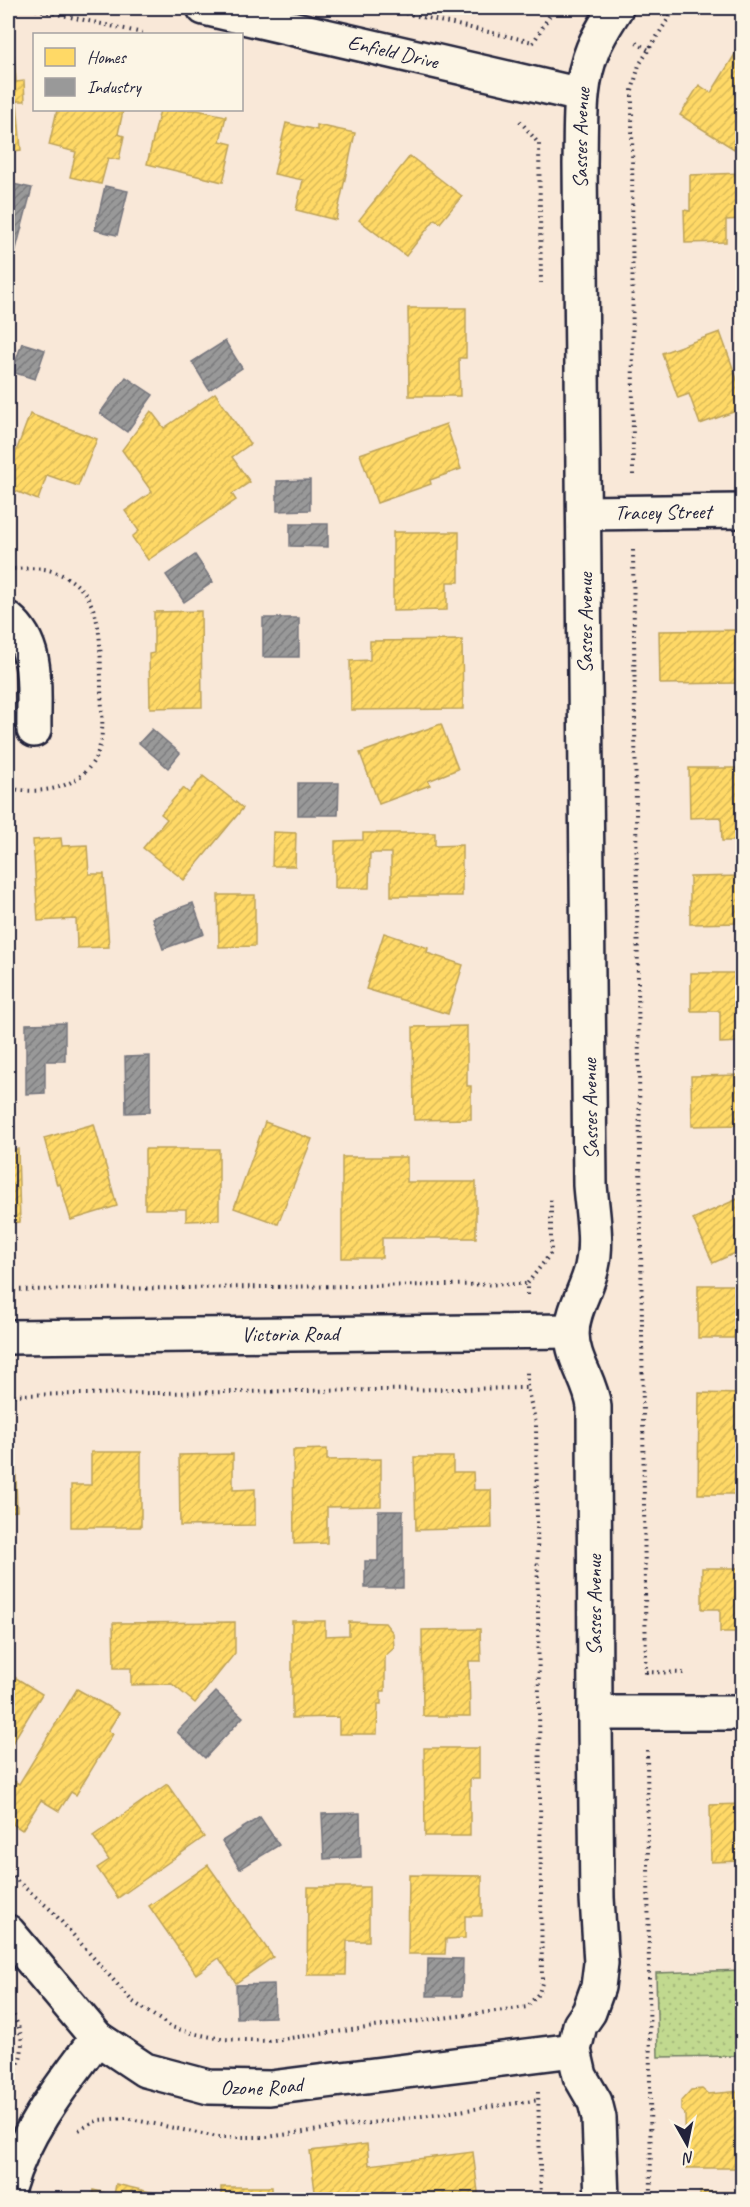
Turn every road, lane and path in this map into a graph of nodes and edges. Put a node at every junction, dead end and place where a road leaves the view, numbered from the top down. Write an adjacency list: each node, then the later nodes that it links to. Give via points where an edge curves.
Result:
1 (30, 8): 7 (path)
2 (204, 8): 8 (street, Enfield Drive)
3 (382, 8): 4 (path, via 533,42)
4 (554, 8)
5 (616, 8): 8 (street, Sasses Avenue, via 594,46)
6 (675, 8): 11 (path, via 639,65 632,91)
7 (142, 33)
8 (581, 94): 13 (street, Sasses Avenue)
9 (518, 120): 10 (path, via 539,144)
10 (541, 295)
11 (633, 473)
12 (742, 511): 13 (street, Tracey Street)
13 (585, 513): 19 (street, Sasses Avenue, via 590,1185 594,1234 592,1268)
14 (633, 551): 24 (path)
15 (8, 618): 16 (street, via 19,628 32,655)
16 (34, 730)
17 (551, 1190): 18 (path, via 551,1253 527,1284)
18 (8, 1290)
19 (572, 1331): 20 (street, Victoria Road); 25 (street, Sasses Avenue, via 574,1353 587,1379 594,1407)
20 (8, 1337)
21 (527, 1367): 22 (path)
22 (527, 1388): 23 (path); 31 (path, via 536,1422 542,1983)
23 (8, 1395)
24 (646, 1672)
25 (595, 1713): 26 (street); 34 (street, Sasses Avenue, via 601,1963 593,2002 580,2025)
26 (742, 1713)
27 (647, 1753): 40 (path)
28 (8, 1873): 31 (path, via 51,1910 132,2001 171,2027 196,2034 267,2041)
29 (8, 1932): 33 (street, Ozone Road)
30 (8, 2005): 35 (path, via 20,2032 22,2058)
31 (527, 2007): 32 (path)
32 (528, 2014)
33 (97, 2038): 34 (street, Ozone Road, via 145,2070 209,2087 240,2088 270,2088); 37 (street, via 56,2092 24,2144)
34 (574, 2050): 39 (street, via 580,2076 599,2118)
35 (8, 2086)
36 (538, 2090): 38 (path)
37 (8, 2188)
38 (541, 2199)
39 (602, 2199)
40 (651, 2199)

